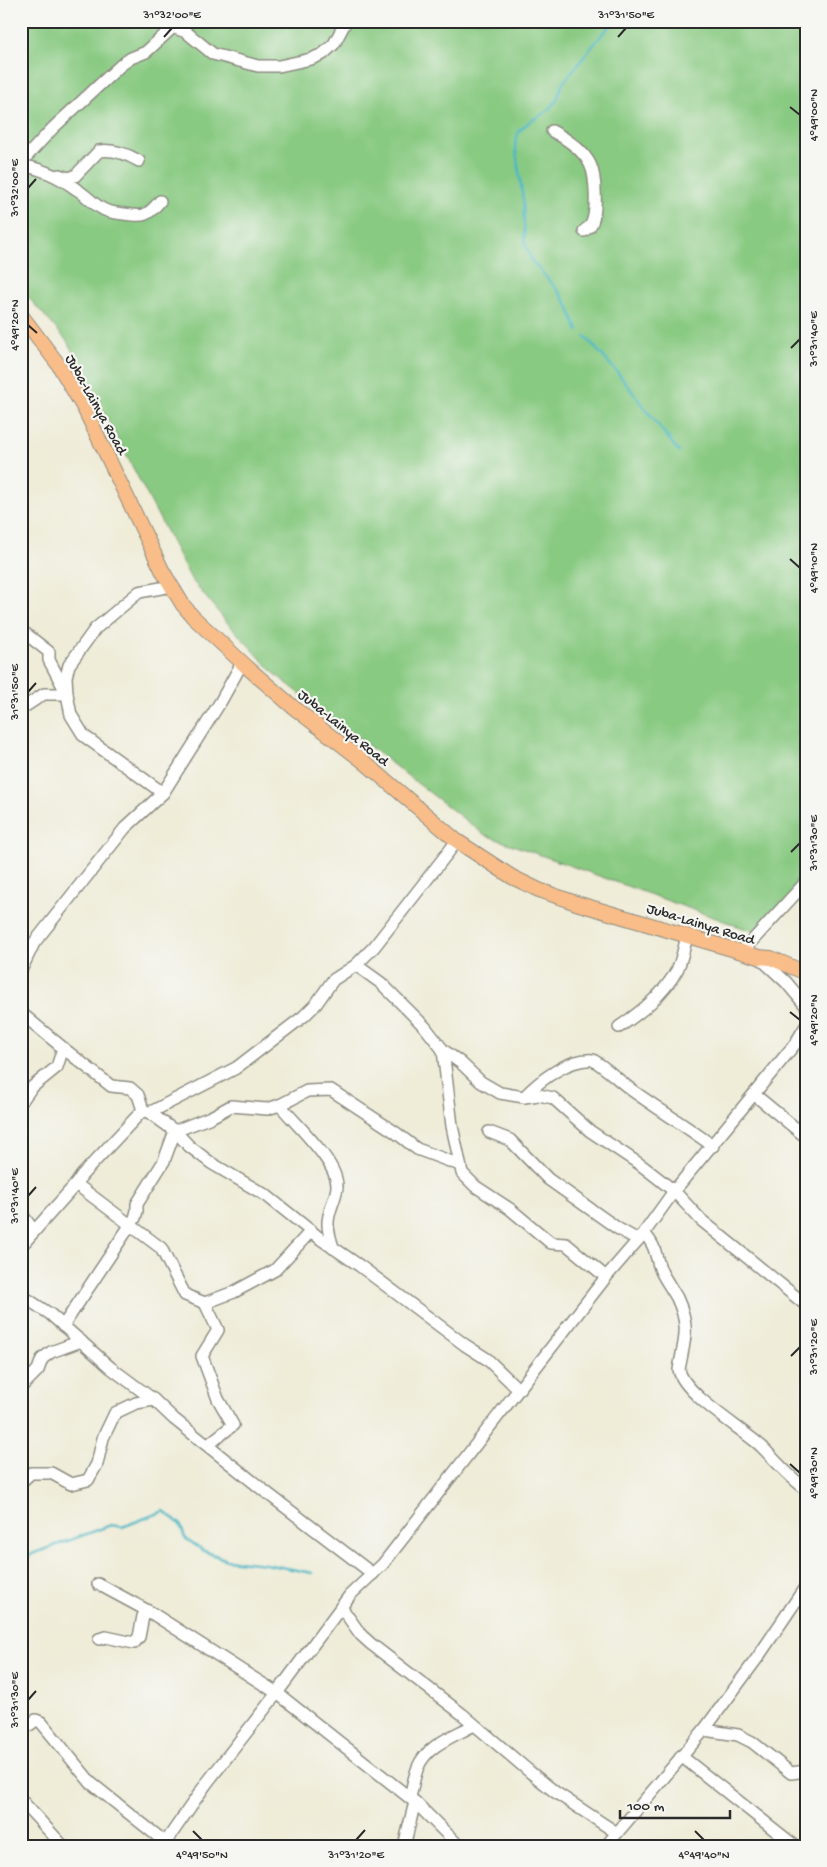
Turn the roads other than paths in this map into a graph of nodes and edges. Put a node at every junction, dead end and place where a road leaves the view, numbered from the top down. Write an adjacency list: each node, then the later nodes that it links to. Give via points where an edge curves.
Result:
1 (346, 21): 4 (street, via 341,34 323,54 279,66 251,65 213,54 186,32 171,29 146,52 121,65 52,128)
2 (552, 131): 7 (street, via 583,154 590,165 595,204 590,225)
3 (139, 161): 5 (street, via 105,150 99,151 75,176 68,178)
4 (25, 162): 5 (street)
5 (50, 173): 6 (street, via 106,211 140,216 150,213)
6 (160, 200)
7 (584, 231)
8 (21, 315): 9 (main road, Juba-Lainya Road, via 58,364 85,410)
9 (172, 586): 11 (main road, Juba-Lainya Road, via 193,617); 12 (street, via 139,592 95,629 68,664)
10 (21, 633): 12 (street, via 49,652 49,660)
11 (242, 663): 16 (street); 17 (main road, Juba-Lainya Road)
12 (67, 694): 13 (street, via 44,694); 16 (street, via 71,715 84,736)
13 (35, 701): 14 (street); 15 (street)
14 (21, 710)
15 (21, 717)
16 (163, 793): 23 (street, via 126,828 34,943)
17 (457, 841): 19 (main road, Juba-Lainya Road, via 538,890); 22 (street, via 374,947)
18 (806, 882): 20 (street)
19 (687, 936): 20 (main road, Juba-Lainya Road); 28 (street, via 679,966 672,977 644,1009)
20 (742, 952): 21 (main road, Juba-Lainya Road)
21 (758, 957): 24 (main road, Juba-Lainya Road, via 771,958); 25 (street, via 786,982)
22 (356, 965): 30 (street, via 381,984 425,1027); 35 (street, via 333,980 304,1016 236,1068)
23 (21, 970)
24 (806, 973)
25 (806, 1006)
26 (21, 1013): 29 (street)
27 (806, 1026): 31 (street)
28 (619, 1027)
29 (63, 1048): 33 (street, via 57,1067 31,1088); 35 (street, via 111,1086 130,1088)
30 (442, 1050): 32 (street, via 500,1093); 40 (street)
31 (755, 1095): 38 (street); 39 (street)
32 (524, 1097): 39 (street, via 550,1074 580,1061 594,1060); 42 (street, via 546,1095 553,1098 590,1131)
33 (21, 1102)
34 (280, 1105): 36 (street, via 267,1109 231,1106 211,1118); 40 (street, via 307,1091 331,1090 417,1149); 49 (street, via 329,1163 337,1186 328,1223)
35 (147, 1111): 36 (street); 41 (street)
36 (175, 1131): 44 (street, via 164,1160 137,1204 138,1212); 46 (street, via 211,1163 267,1196)
37 (489, 1132): 47 (street, via 510,1140 554,1183 617,1228)
38 (806, 1137)
39 (713, 1146): 42 (street)
40 (460, 1166): 50 (street, via 462,1174 475,1186 510,1209 551,1243 566,1244)
41 (76, 1184): 44 (street); 45 (street)
42 (674, 1192): 47 (street); 53 (street, via 701,1220)
43 (21, 1213): 45 (street)
44 (130, 1225): 52 (street, via 161,1248 185,1295); 54 (street)
45 (34, 1231): 48 (street)
46 (311, 1231): 49 (street); 52 (street, via 275,1270)
47 (641, 1236): 50 (street); 61 (street, via 655,1248 660,1268 684,1316 685,1342 679,1370 685,1383)
48 (21, 1246)
49 (333, 1248): 57 (street, via 487,1359)
50 (606, 1277): 57 (street)
51 (21, 1295): 54 (street)
52 (205, 1303): 59 (street, via 218,1330 202,1356 218,1399 234,1425)
53 (806, 1306)
54 (63, 1326): 55 (street)
55 (80, 1342): 56 (street, via 51,1352); 58 (street)
56 (21, 1387)
57 (518, 1389): 62 (street)
58 (154, 1400): 59 (street); 60 (street, via 136,1403 115,1413 88,1480 71,1484 51,1473 31,1473)
59 (208, 1445): 62 (street)
60 (21, 1482)
61 (806, 1489)
62 (373, 1574): 65 (street)
63 (98, 1584): 66 (street)
64 (806, 1586): 70 (street)
65 (341, 1607): 68 (street); 69 (street, via 361,1635)
66 (150, 1612): 67 (street, via 143,1616 139,1637 134,1643 106,1637); 68 (street)
67 (99, 1639)
68 (277, 1693): 75 (street); 77 (street, via 206,1784)
69 (474, 1725): 75 (street, via 427,1754 418,1766); 76 (street, via 542,1782)
70 (704, 1730): 72 (street); 73 (street, via 738,1735 791,1773)
71 (21, 1732): 77 (street, via 36,1720 41,1722 91,1783)
72 (682, 1756): 76 (street); 82 (street)
73 (806, 1771)
74 (21, 1800): 78 (street)
75 (412, 1800): 79 (street); 80 (street)
76 (617, 1833): 81 (street)
77 (166, 1845)
78 (63, 1846)
79 (404, 1846)
80 (459, 1846)
81 (606, 1846)
82 (795, 1846)

